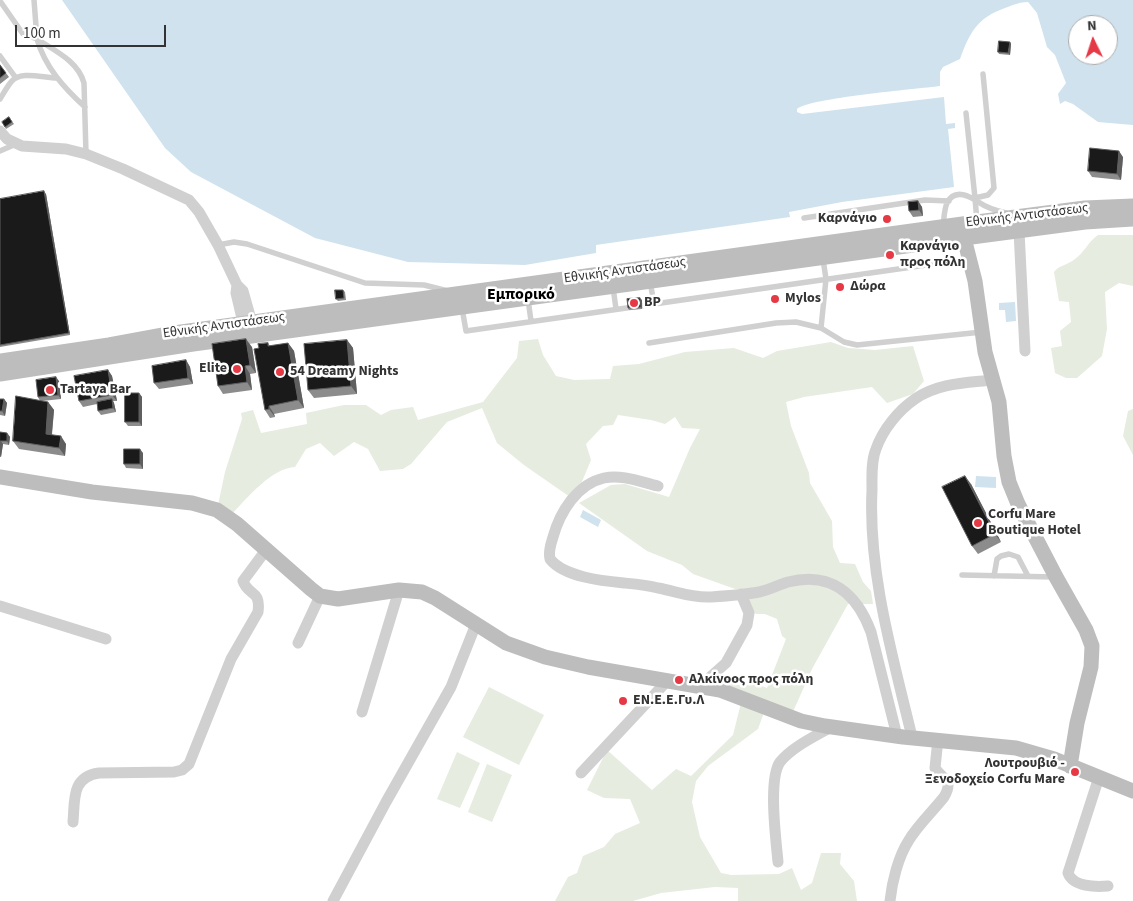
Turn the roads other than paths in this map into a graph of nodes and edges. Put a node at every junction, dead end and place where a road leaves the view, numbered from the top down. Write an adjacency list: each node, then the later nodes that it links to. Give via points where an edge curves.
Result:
1 (34, 0): 3 (lane)
2 (0, 1): 3 (lane, via 23,34)
3 (37, 39): 7 (lane, via 41,54); 9 (lane, via 79,70 84,83)
4 (0, 56): 6 (lane)
5 (983, 74): 15 (lane, via 994,188 991,194)
6 (16, 78): 7 (lane); 8 (lane)
7 (57, 78): 9 (lane)
8 (0, 99)
9 (85, 107): 14 (lane)
10 (966, 113): 15 (lane)
11 (0, 131): 12 (street)
12 (16, 144): 13 (lane); 14 (street)
13 (0, 151)
14 (86, 154): 25 (street, via 188,200)
15 (975, 198): 16 (lane, via 959,195); 18 (lane, via 1001,212); 21 (lane)
16 (949, 200): 19 (lane, via 925,200); 22 (lane)
17 (1133, 206): 18 (main road, Εθνικής Αντιστάσεως)
18 (1022, 216): 21 (main road, Εθνικής Αντιστάσεως)
19 (804, 218)
20 (1133, 219): 23 (main road, Εθνικής Αντιστάσεως)
21 (977, 222): 22 (main road, Εθνικής Αντιστάσεως); 24 (main road, via 968,229)
22 (943, 226): 32 (main road, Εθνικής Αντιστάσεως)
23 (1019, 231): 24 (main road, Εθνικής Αντιστάσεως); 40 (street)
24 (964, 238): 26 (main road, Εθνικής Αντιστάσεως); 27 (main road)
25 (218, 245): 32 (lane, via 247,244 365,283 436,286); 37 (street, via 237,284 236,293)
26 (823, 257): 28 (lane); 29 (main road, Εθνικής Αντιστάσεως)
27 (969, 258): 28 (lane); 38 (main road)
28 (826, 279): 33 (lane); 36 (lane)
29 (650, 282): 30 (main road, Εθνικής Αντιστάσεως); 33 (lane)
30 (612, 287): 31 (main road, Εθνικής Αντιστάσεως); 34 (lane)
31 (528, 299): 32 (main road, Εθνικής Αντιστάσεως); 35 (lane)
32 (461, 301): 35 (lane, via 466,331); 37 (main road, Εθνικής Αντιστάσεως)
33 (654, 304): 34 (lane)
34 (616, 309): 35 (lane)
35 (531, 321)
36 (821, 328): 38 (lane, via 844,342 857,345); 39 (lane, via 786,322)
37 (249, 330): 41 (main road, Εθνικής Αντιστάσεως, via 174,333); 42 (main road, Εθνικής Αντιστάσεως, via 193,344)
38 (982, 332): 43 (main road)
39 (649, 343)
40 (1026, 351)
41 (0, 362)
42 (0, 374)
43 (992, 380): 50 (main road, via 999,402 1006,471 1012,493); 62 (street, via 946,385 916,398 894,418 878,444 874,458 871,508 874,556)
44 (0, 478): 46 (main road, via 205,506 217,510)
45 (658, 486): 52 (street, via 612,477 588,485 568,504 558,522 549,550 550,559 559,567 602,582 656,587 697,596)
46 (266, 550): 53 (main road); 68 (street, via 243,581 256,594 258,612 231,659 188,764 174,772 99,772 87,776 76,789)
47 (962, 575): 48 (lane)
48 (994, 576): 49 (lane); 49 (lane, via 997,559 1009,554 1018,557)
49 (1028, 576): 50 (lane)
50 (1056, 577): 64 (main road, via 1086,630 1093,655)
51 (399, 590): 53 (main road, via 338,599); 55 (main road, via 422,592); 60 (street)
52 (741, 594): 59 (street, via 749,613 747,625 726,663); 62 (street, via 812,580 834,584 849,594 872,632)
53 (320, 596): 57 (street)
54 (0, 606): 56 (street)
55 (476, 624): 58 (main road, via 506,643 545,657); 71 (street, via 451,687)
56 (106, 639)
57 (298, 643)
58 (668, 680): 59 (main road); 65 (street)
59 (700, 686): 61 (main road, via 720,690 802,721)
60 (362, 712)
61 (831, 727): 62 (main road); 69 (street, via 786,755 775,772)
62 (904, 736): 63 (main road)
63 (938, 739): 64 (main road, via 1016,748); 72 (street, via 935,768 947,781 948,789 903,850)
64 (1070, 766): 66 (main road)
65 (581, 773)
66 (1099, 777): 67 (main road); 70 (street, via 1068,873 1075,882)
67 (1133, 791)
68 (73, 822)
69 (778, 862)
70 (1108, 886)
71 (333, 901)
72 (890, 901)

